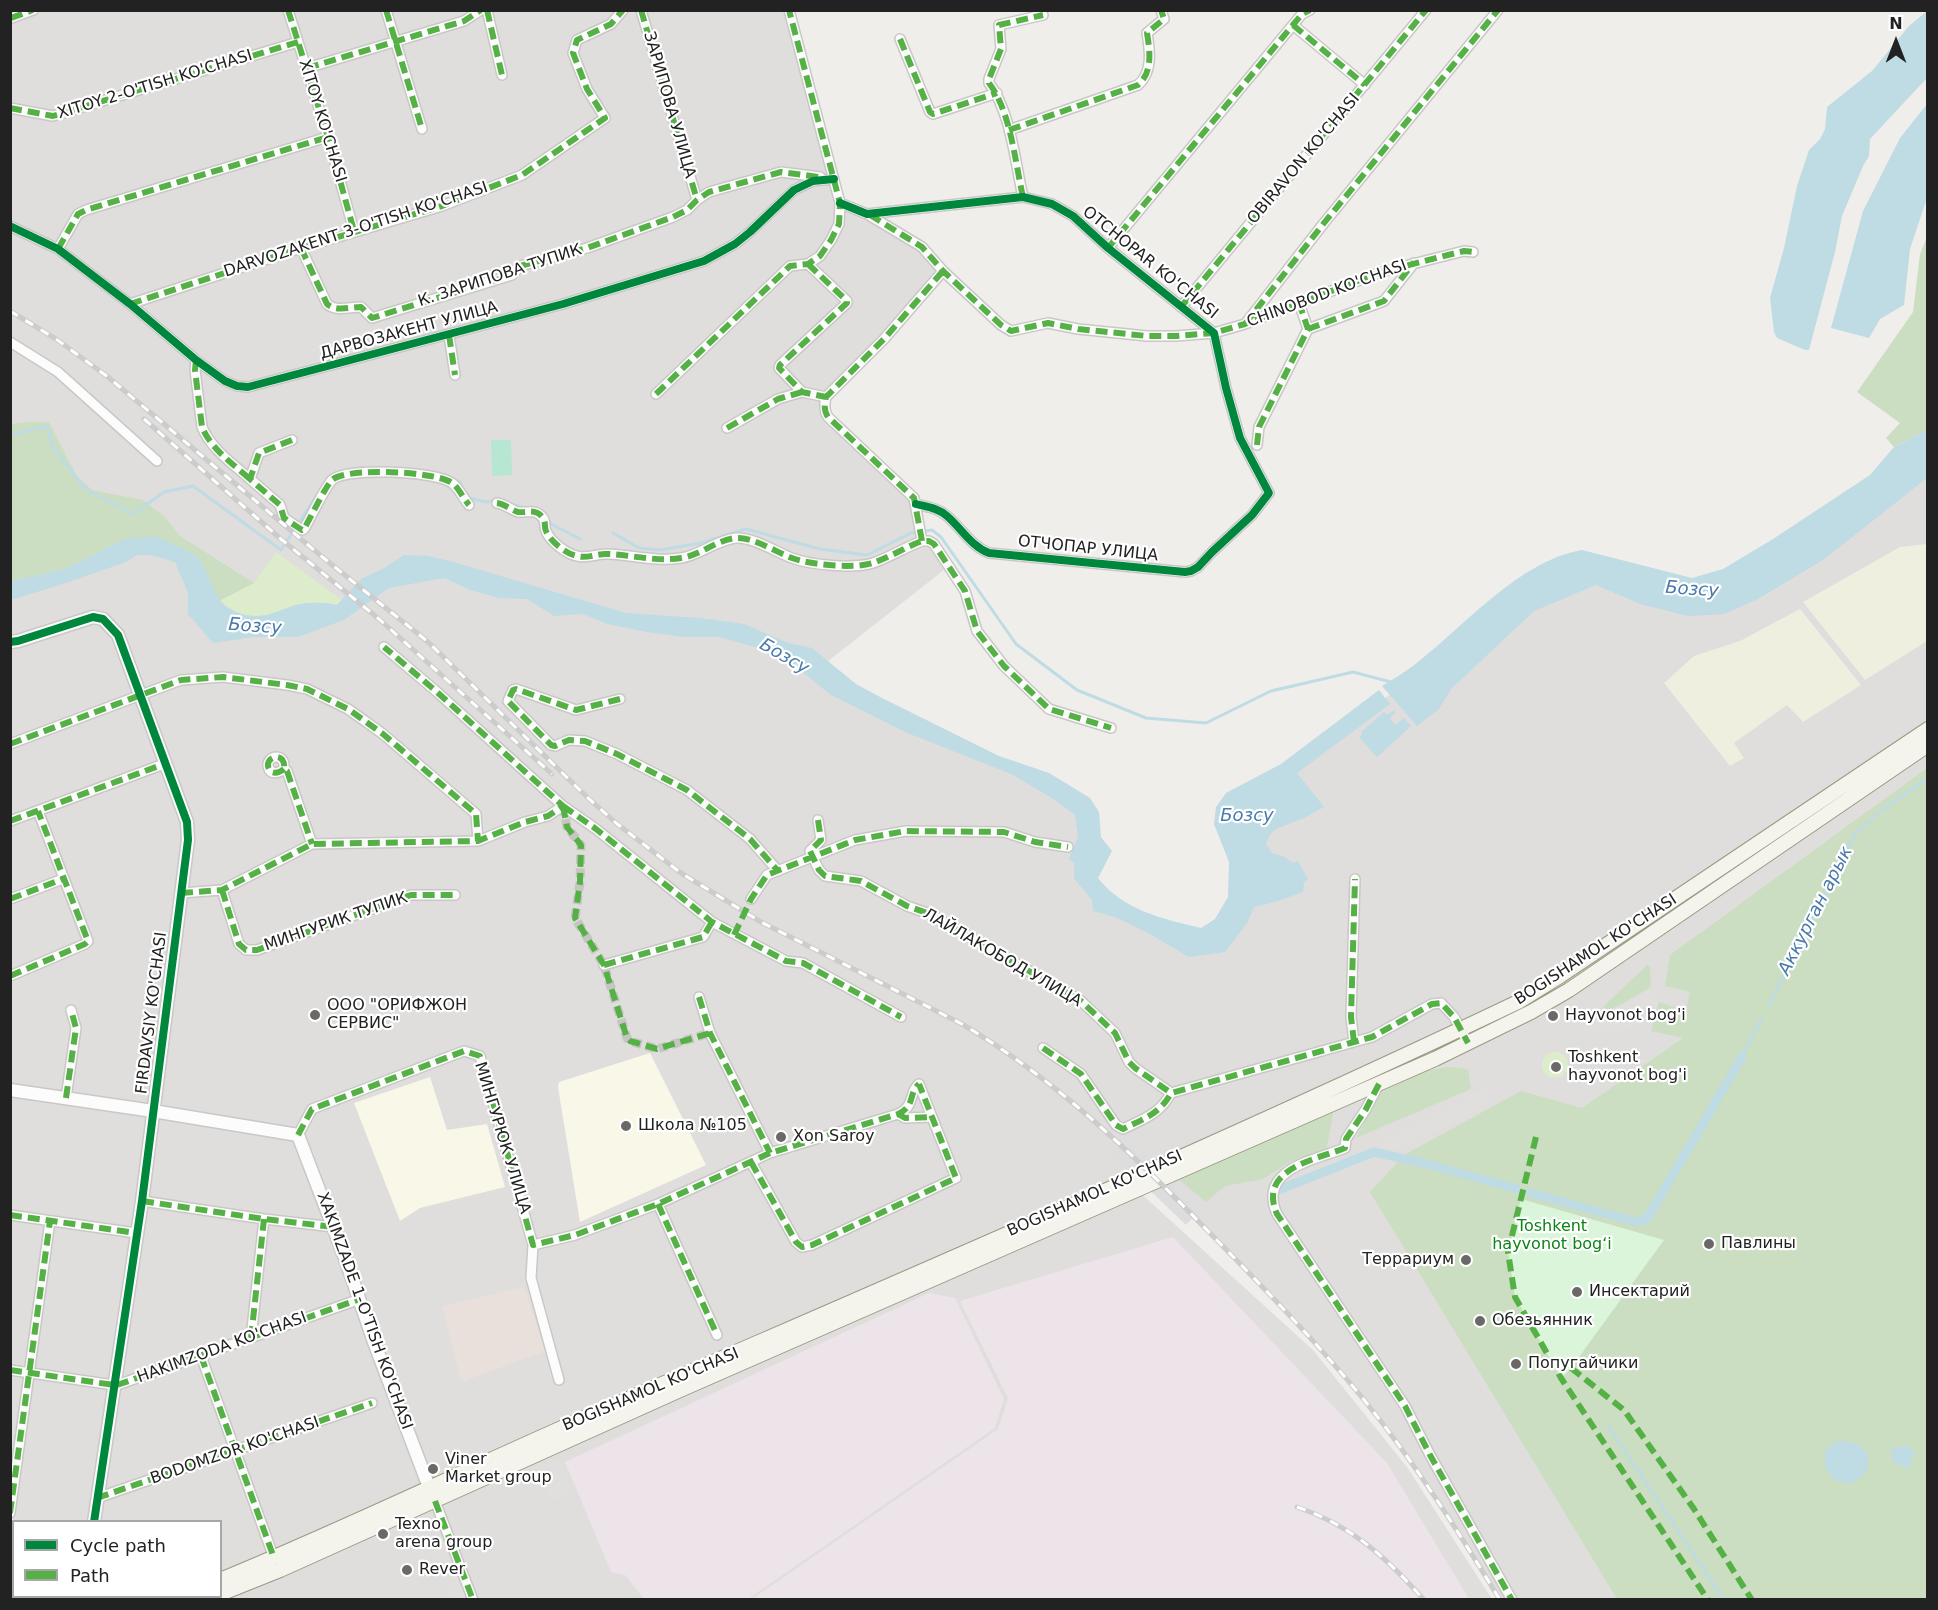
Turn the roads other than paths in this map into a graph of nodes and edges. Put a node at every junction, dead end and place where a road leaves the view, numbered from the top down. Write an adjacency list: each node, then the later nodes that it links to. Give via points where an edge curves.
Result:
1 (33, 10): 14 (street)
2 (288, 10): 18 (street, XITOY KO'CHASI)
3 (386, 10): 19 (street)
4 (482, 10): 19 (street, via 464,21)
5 (487, 10): 21 (street)
6 (623, 10): 34 (street, DARVOZAKENT 3-O'TISH KO'CHASI, via 611,24 577,40 573,53 587,89 605,118 522,175 442,206)
7 (641, 10): 30 (street, ЗАРИПОВА УЛИЦА)
8 (789, 10): 28 (street)
9 (1161, 10): 26 (street, via 1164,19 1147,33 1150,59 1145,77 1138,85)
10 (1310, 10): 15 (street, OTCHOPAR KO'CHASI)
11 (1426, 10): 22 (street, OBIRAVON KO'CHASI)
12 (1498, 10): 45 (street)
13 (1043, 15): 23 (street, via 999,26 1001,49 989,83)
14 (11, 17): 16 (street)
15 (1293, 25): 22 (street); 36 (street, OTCHOPAR KO'CHASI)
16 (10, 29)
17 (900, 39): 23 (street, via 933,114)
18 (298, 42): 20 (street, XITOY KO'CHASI); 24 (street, XITOY 2-O'TISH KO'CHASI, via 53,116)
19 (395, 42): 20 (street); 25 (street)
20 (307, 68): 27 (street, XITOY KO'CHASI)
21 (502, 75)
22 (1365, 85): 44 (street, OBIRAVON KO'CHASI)
23 (997, 93): 26 (street)
24 (10, 108)
25 (422, 129)
26 (1009, 130): 29 (street)
27 (328, 137): 34 (street, XITOY KO'CHASI); 37 (street, via 86,210 78,214)
28 (834, 179): 30 (street, К. ЗАРИПОВА ТУПИК, via 781,172 709,192); 31 (street); 48 (street, ДАРВОЗАКЕНТ УЛИЦА, via 813,181 794,190 735,244 704,261)
29 (1023, 197): 32 (street, OTCHOPAR KO'CHASI); 36 (street, OTCHOPAR KO'CHASI, via 1052,204 1073,216)
30 (697, 200): 35 (street, К. ЗАРИПОВА ТУПИК, via 687,210 648,227 520,266 512,275 372,318 361,307 333,309 327,304)
31 (840, 203): 32 (street, OTCHOPAR KO'CHASI); 40 (street, via 839,224 831,240 820,256)
32 (867, 213): 41 (street, CHINOBOD KO'CHASI, via 922,247)
33 (10, 226): 37 (street, ДАРВОЗАКЕНТ УЛИЦА)
34 (354, 231): 35 (street, DARVOZAKENT 3-O'TISH KO'CHASI)
35 (301, 248): 43 (street, DARVOZAKENT 3-O'TISH KO'CHASI)
36 (1108, 248): 44 (street, OTCHOPAR KO'CHASI)
37 (58, 249): 43 (street, ДАРВОЗАКЕНТ УЛИЦА)
38 (1473, 252): 39 (street, CHINOBOD KO'CHASI)
39 (1414, 262): 42 (street, CHINOBOD KO'CHASI); 46 (street, via 1384,301)
40 (808, 264): 52 (street, via 847,303 779,367); 53 (street, via 790,266)
41 (943, 271): 47 (street, CHINOBOD KO'CHASI, via 1008,331 1047,323 1147,336); 54 (street, via 884,339)
42 (1299, 303): 45 (street, CHINOBOD KO'CHASI); 46 (street)
43 (130, 304): 50 (street, ДАРВОЗАКЕНТ УЛИЦА)
44 (1181, 307): 47 (street, OTCHOPAR KO'CHASI)
45 (1245, 324): 47 (street, CHINOBOD KO'CHASI)
46 (1308, 329): 57 (street, via 1259,427)
47 (1214, 333): 63 (street, OTCHOPAR KO'CHASI, via 1240,438 1269,493)
48 (449, 335): 50 (street, ДАРВОЗАКЕНТ УЛИЦА, via 248,387 229,383); 51 (street)
49 (10, 342): 58 (street, via 58,372)
50 (196, 360): 59 (street, via 205,435)
51 (455, 375)
52 (802, 392): 54 (street); 55 (street, via 778,399)
53 (656, 394)
54 (826, 397): 61 (street, ОТЧОПАР УЛИЦА, via 824,409 828,417)
55 (727, 428)
56 (292, 440): 59 (street, via 259,453)
57 (1257, 445)
58 (157, 461)
59 (250, 479): 62 (street, via 280,505 284,518 302,530 332,480 341,477 392,472 433,477 450,482)
60 (497, 503): 64 (street, via 517,512 537,513 543,518 549,536 579,557 609,554 679,559 736,538 796,560 857,567)
61 (916, 504): 63 (street, ОТЧОПАР УЛИЦА, via 935,508 947,516 989,553 1185,572 1198,567); 64 (street)
62 (469, 505)
63 (1252, 515)
64 (922, 541): 69 (street, via 934,544 965,591 977,631 1004,666 1049,709)
65 (10, 642): 67 (street, FIRDAVSIY KO'CHASI, via 87,618 103,619 117,635)
66 (384, 647): 76 (street)
67 (140, 695): 71 (street); 74 (street, FIRDAVSIY KO'CHASI); 80 (street, via 181,680 223,677 307,689 328,698 383,734 476,814)
68 (620, 699): 84 (street, via 576,710 516,689 508,701 552,745 585,741 687,790 750,839)
69 (1111, 728)
70 (1928, 729): 73 (main road, BOGISHAMOL KO'CHASI)
71 (10, 744)
72 (1928, 745): 73 (main road, BOGISHAMOL KO'CHASI)
73 (1899, 757): 98 (main road, BOGISHAMOL KO'CHASI, via 1540,989); 100 (main road, BOGISHAMOL KO'CHASI, via 1569,990)
74 (164, 764): 77 (street); 88 (street, FIRDAVSIY KO'CHASI, via 187,822)
75 (284, 769): 81 (street)
76 (563, 806): 80 (street, via 548,816); 92 (street)
77 (38, 811): 79 (street); 85 (street)
78 (818, 820): 83 (street, via 821,840 810,851)
79 (10, 821)
80 (478, 841): 81 (street)
81 (312, 844): 87 (street)
82 (1068, 847): 83 (street, via 1004,832 906,831 855,840)
83 (812, 858): 84 (street); 104 (street, ЛАЙЛАКОБОД УЛИЦА, via 825,876 861,881 930,914 1075,996 1115,1032 1129,1062)
84 (778, 871): 91 (street, via 767,875)
85 (63, 879): 90 (street); 94 (street, via 88,941)
86 (1355, 879): 99 (street, via 1351,1017)
87 (222, 890): 88 (street); 89 (street, МИНГУРИК ТУПИК, via 239,944 246,950 256,950 411,895)
88 (181, 893): 106 (street, FIRDAVSIY KO'CHASI)
89 (455, 896)
90 (10, 899)
91 (751, 899)
92 (712, 922): 93 (street, via 703,937); 97 (street, via 786,961 803,963)
93 (604, 965)
94 (10, 976)
95 (699, 997): 110 (street, via 710,1033)
96 (71, 1010): 105 (street, via 76,1028)
97 (901, 1017)
98 (1461, 1029): 99 (street, via 1441,1003 1432,1004 1372,1037); 100 (street); 128 (main road, BOGISHAMOL KO'CHASI)
99 (1354, 1042): 104 (street)
100 (1468, 1043): 102 (main road, BOGISHAMOL KO'CHASI)
101 (1043, 1048): 104 (street, via 1081,1074 1119,1128 1149,1117 1162,1108)
102 (1379, 1084): 128 (main road, BOGISHAMOL KO'CHASI); 142 (street, via 1346,1139 1345,1148 1284,1173 1273,1191 1272,1202 1405,1406)
103 (10, 1090): 105 (street)
104 (1171, 1093)
105 (66, 1098): 106 (street)
106 (153, 1111): 109 (street); 112 (street, FIRDAVSIY KO'CHASI)
107 (898, 1114): 108 (street, via 905,1118); 108 (street, via 907,1110 920,1084); 110 (street)
108 (932, 1117): 111 (street, via 956,1178 812,1245 802,1247 796,1242)
109 (298, 1135): 117 (street, XAKIMZADE 1-O'TISH KO'CHASI); 119 (street, МИНГУРЮК УЛИЦА, via 312,1109 464,1051 480,1056)
110 (770, 1153): 111 (street)
111 (751, 1162): 113 (street)
112 (142, 1201): 115 (street); 118 (street, FIRDAVSIY KO'CHASI)
113 (658, 1204): 119 (street, via 575,1235); 121 (street)
114 (10, 1215): 116 (street)
115 (264, 1220): 117 (street); 122 (street)
116 (50, 1221): 118 (street); 125 (street)
117 (333, 1227): 120 (street, XAKIMZADE 1-O'TISH KO'CHASI)
118 (136, 1233): 127 (street, FIRDAVSIY KO'CHASI)
119 (533, 1245): 126 (street, via 531,1278)
120 (360, 1299): 122 (street, HAKIMZODA KO'CHASI); 133 (street, XAKIMZADE 1-O'TISH KO'CHASI)
121 (717, 1335)
122 (250, 1338): 123 (street, HAKIMZODA KO'CHASI)
123 (201, 1356): 127 (street, HAKIMZODA KO'CHASI); 132 (street)
124 (10, 1370): 125 (street, HAKIMZODA KO'CHASI)
125 (30, 1373): 127 (street, HAKIMZODA KO'CHASI); 136 (street)
126 (559, 1380)
127 (114, 1385): 134 (street, FIRDAVSIY KO'CHASI)
128 (678, 1385): 130 (main road, BOGISHAMOL KO'CHASI); 131 (main road, BOGISHAMOL KO'CHASI)
129 (372, 1403): 132 (street, BODOMZOR KO'CHASI)
130 (571, 1424): 131 (main road); 133 (main road, BOGISHAMOL KO'CHASI)
131 (577, 1437): 135 (main road, BOGISHAMOL KO'CHASI)
132 (235, 1450): 134 (street, BODOMZOR KO'CHASI); 138 (street)
133 (429, 1487): 135 (main road); 138 (main road, BOGISHAMOL KO'CHASI)
134 (97, 1498): 137 (street, FIRDAVSIY KO'CHASI)
135 (435, 1501): 140 (main road, BOGISHAMOL KO'CHASI); 141 (street)
136 (10, 1513)
137 (94, 1520)
138 (274, 1558): 139 (main road, BOGISHAMOL KO'CHASI)
139 (222, 1579)
140 (222, 1593)
141 (473, 1599)
142 (1512, 1599)

